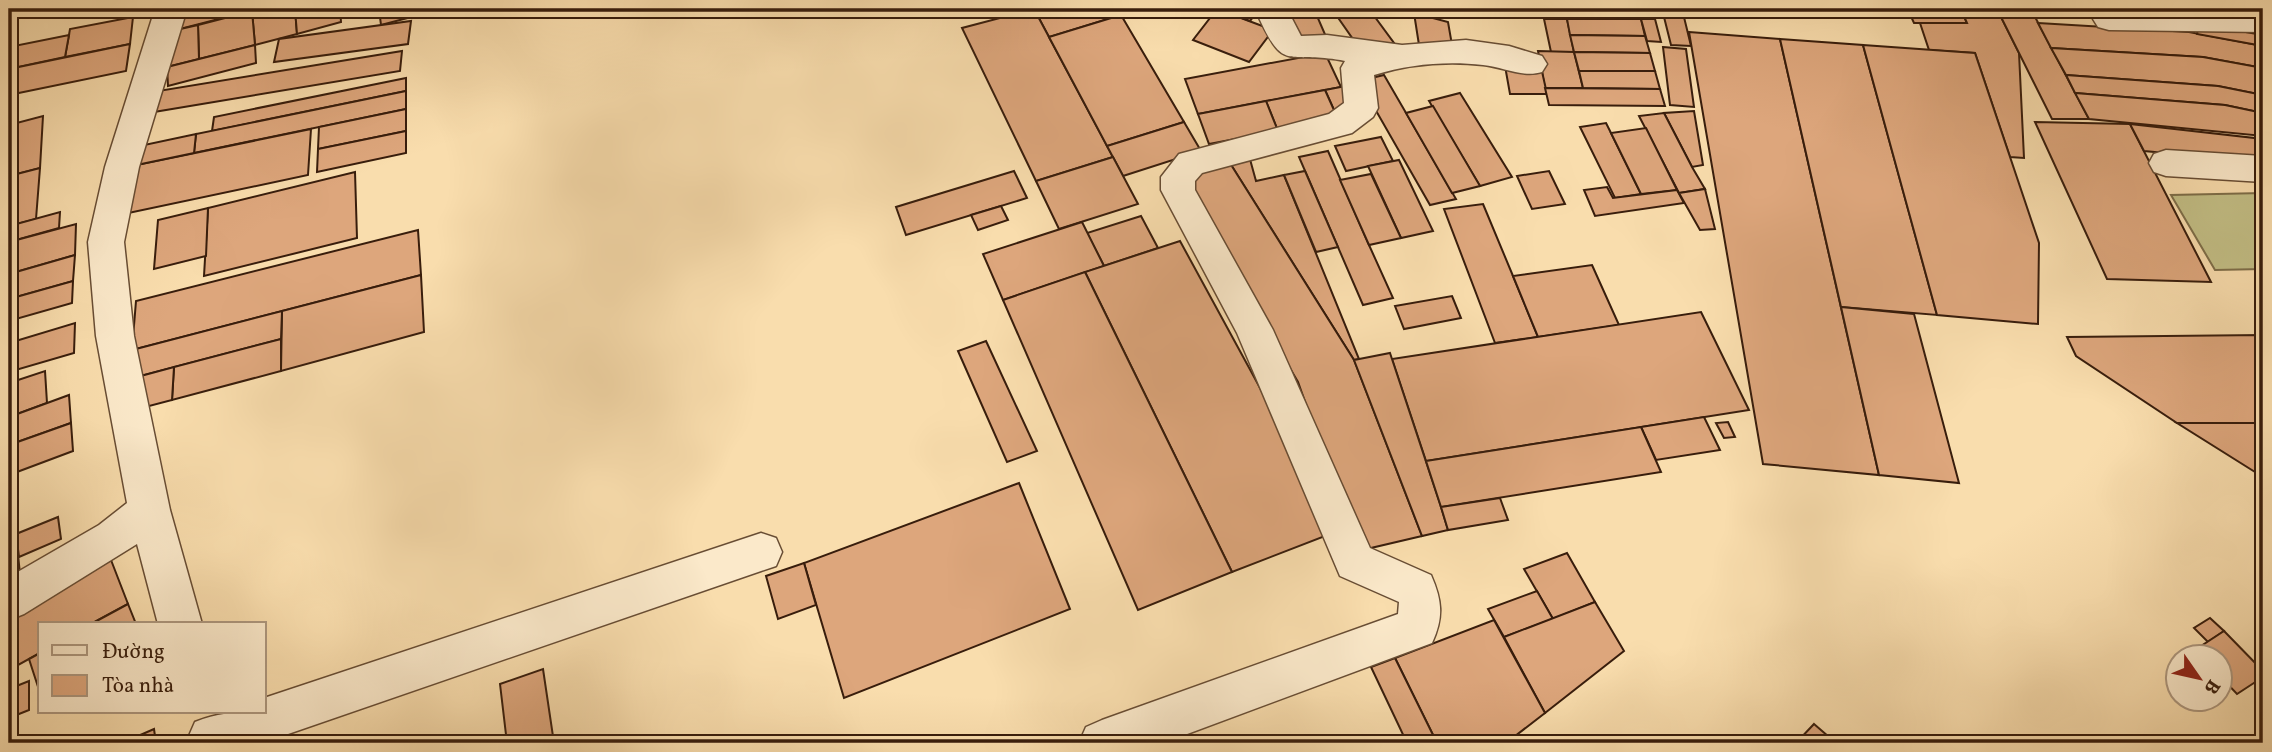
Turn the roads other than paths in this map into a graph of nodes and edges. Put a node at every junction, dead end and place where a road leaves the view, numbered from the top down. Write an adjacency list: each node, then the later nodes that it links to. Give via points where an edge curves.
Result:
1 (172, 9): 9 (street, via 122,167 106,243 115,336)
2 (1271, 9): 5 (street, via 1293,48 1327,46)
3 (2109, 19): 4 (street)
4 (2263, 22)
5 (1400, 56): 6 (street, via 1496,52); 16 (street, via 1357,68 1361,108 1340,124 1191,163 1178,177 1178,190 1254,330 1355,562 1416,589 1421,604 1417,628)
6 (1531, 64)
7 (2166, 163): 8 (street)
8 (2263, 169)
9 (149, 510): 11 (street, via 114,538); 12 (street)
10 (761, 552): 13 (street)
11 (9, 600)
12 (179, 622)
13 (266, 713)
14 (261, 714): 15 (street)
15 (209, 731)
16 (1102, 743)

